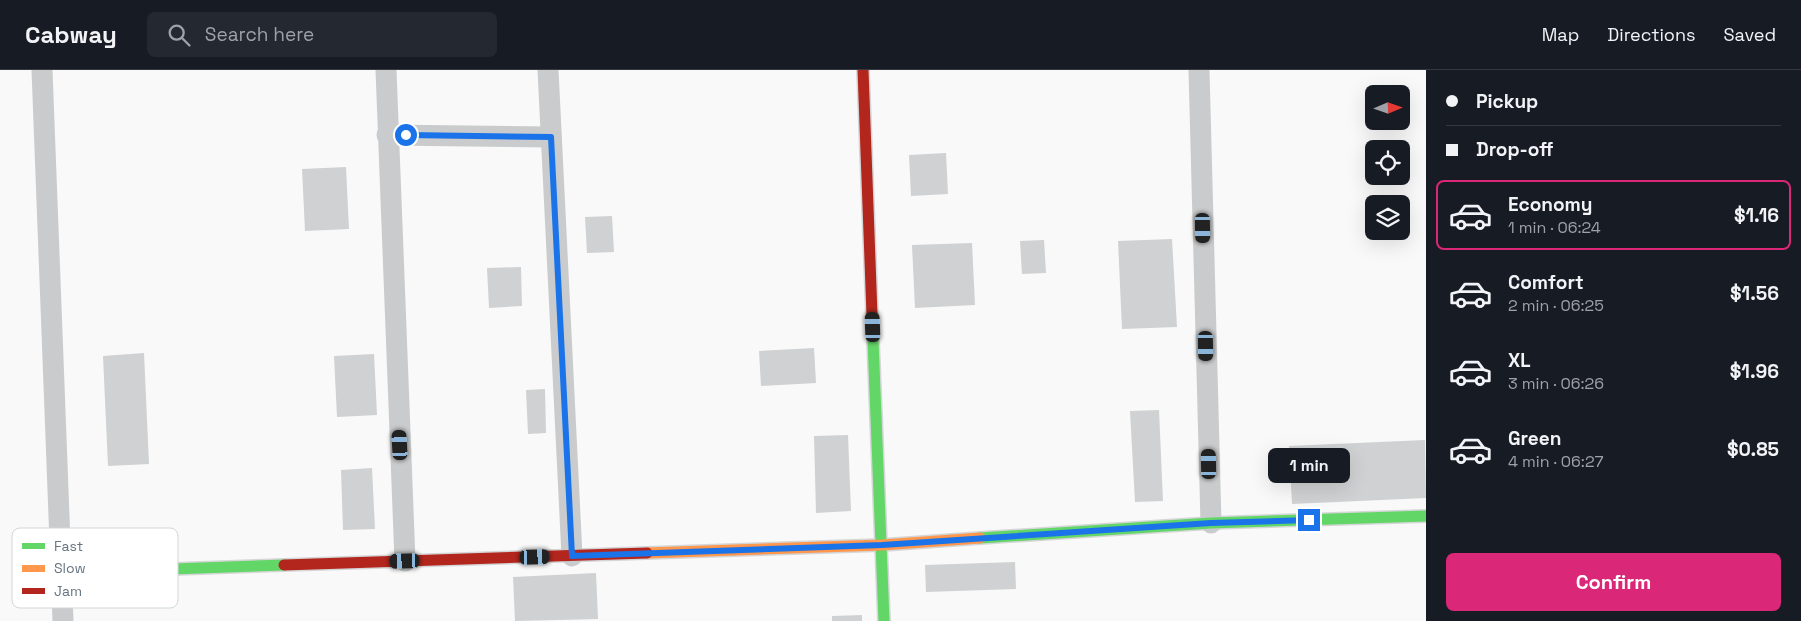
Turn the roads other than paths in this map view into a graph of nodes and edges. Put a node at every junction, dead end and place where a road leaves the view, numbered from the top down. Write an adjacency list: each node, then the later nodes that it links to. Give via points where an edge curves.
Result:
1 (42, 70): 10 (street)
2 (386, 70): 6 (street)
3 (548, 70): 7 (street)
4 (862, 70): 11 (street)
5 (1199, 70): 9 (street)
6 (388, 135): 7 (street); 13 (street)
7 (551, 137): 12 (street)
8 (1426, 516): 9 (street)
9 (1211, 523): 11 (street)
10 (59, 528)
11 (882, 545): 12 (street); 17 (street)
12 (572, 556): 13 (street)
13 (405, 561): 14 (street)
14 (178, 569)
15 (62, 608): 16 (street)
16 (63, 621)
17 (884, 621)

